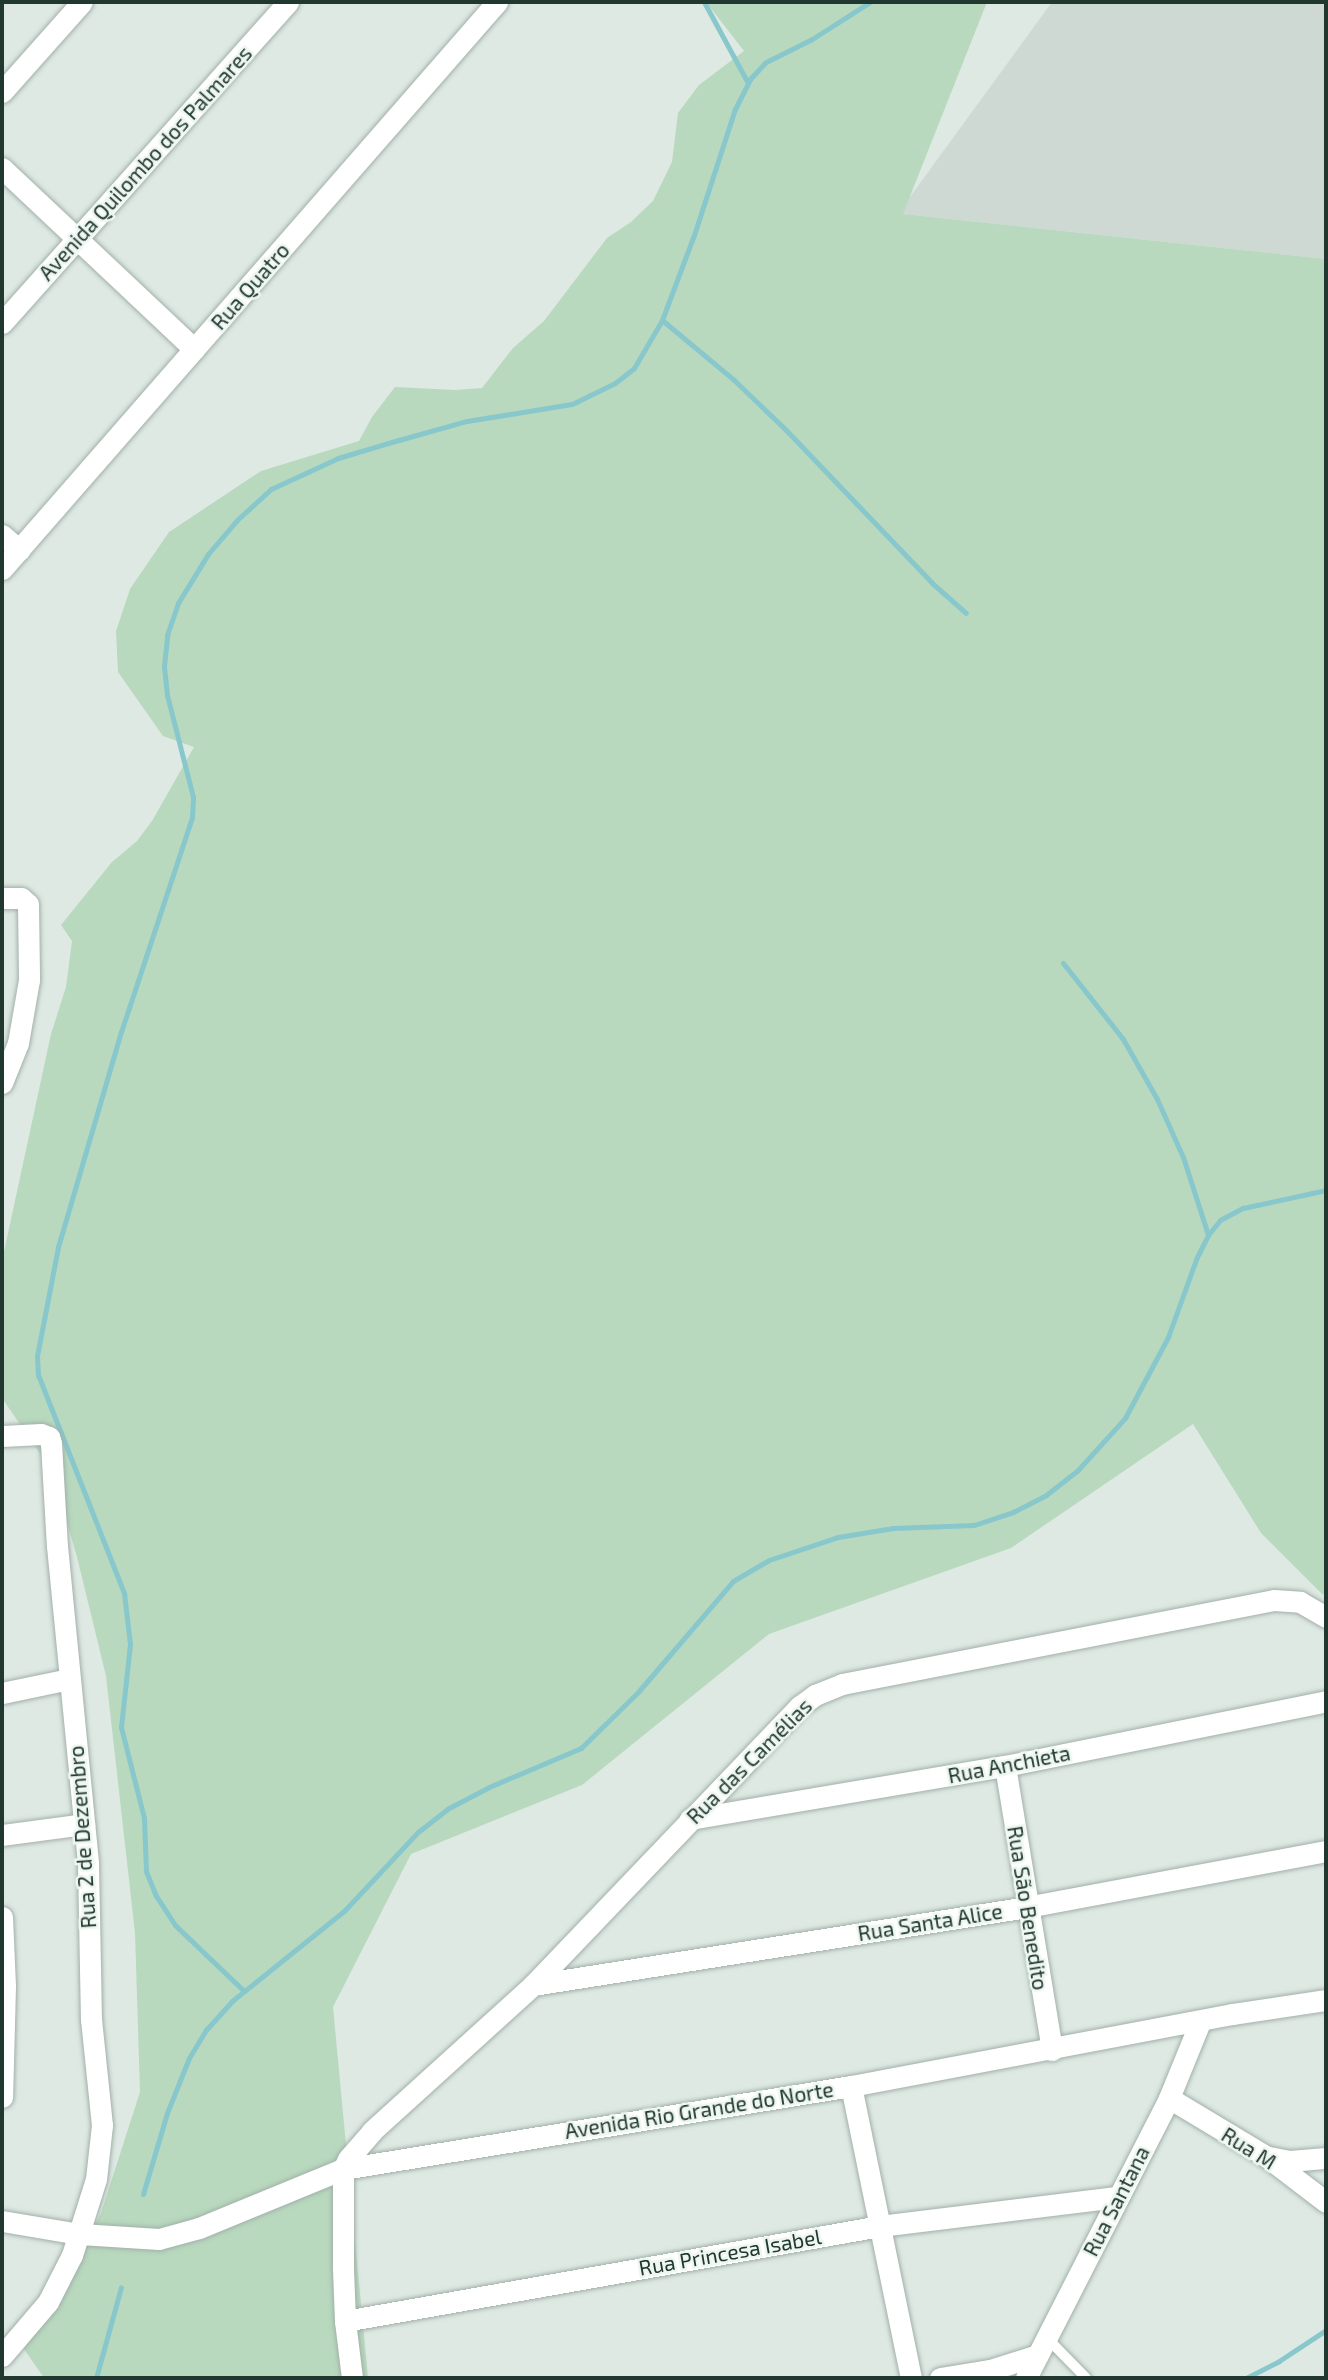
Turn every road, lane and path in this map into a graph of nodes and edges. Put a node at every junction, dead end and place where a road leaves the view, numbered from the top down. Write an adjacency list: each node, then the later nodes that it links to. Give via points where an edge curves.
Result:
1 (82, 2): 4 (street)
2 (288, 2): 6 (street, Avenida Quilombo dos Palmares)
3 (497, 2): 8 (street, Rua Quatro)
4 (2, 92)
5 (2, 168): 6 (street)
6 (78, 240): 7 (street, Avenida Quilombo dos Palmares); 8 (street)
7 (2, 323)
8 (194, 349): 10 (street, Rua Quatro)
9 (2, 535): 10 (street)
10 (19, 550): 11 (street, Rua Quatro)
11 (2, 569)
12 (2, 898): 13 (street, via 21,898 28,904 27,1001)
13 (8, 1050): 14 (street)
14 (2, 1083)
15 (2, 1436): 17 (street, Rua 2 de Dezembro, via 49,1437)
16 (1326, 1617): 21 (street, Rua das Camélias, via 1300,1602 1274,1600 842,1684 800,1706)
17 (69, 1679): 18 (street); 22 (street, Rua 2 de Dezembro)
18 (2, 1693)
19 (1326, 1701): 20 (street, Rua Anchieta)
20 (1005, 1766): 21 (street, Rua Anchieta); 25 (street, Rua São Benedito)
21 (690, 1819): 28 (street, Rua das Camélias)
22 (85, 1824): 23 (street); 42 (street, Rua 2 de Dezembro, via 91,2019 102,2125 96,2179)
23 (2, 1835)
24 (1326, 1850): 25 (street, Rua Santa Alice)
25 (1027, 1907): 28 (street, Rua Santa Alice); 31 (street, Rua São Benedito)
26 (2, 1917): 27 (street)
27 (3, 1969): 33 (street)
28 (533, 1985): 37 (street, Rua das Camélias, via 364,2139)
29 (1326, 2000): 30 (street, Avenida Rio Grande do Norte)
30 (1200, 2022): 31 (street, Avenida Rio Grande do Norte); 34 (street, Rua Santana)
31 (1052, 2050): 32 (street, Avenida Rio Grande do Norte)
32 (851, 2085): 37 (street, Avenida Rio Grande do Norte); 41 (street)
33 (2, 2096)
34 (1169, 2098): 35 (street, Rua M); 38 (street, Rua Santana)
35 (1266, 2157): 36 (street, via 1290,2161); 39 (street, Rua M)
36 (1326, 2158)
37 (343, 2169): 42 (street, Avenida Rio Grande do Norte, via 198,2228 159,2239); 43 (street)
38 (1116, 2197): 41 (street, Rua Princesa Isabel); 44 (street, Rua Santana)
39 (1326, 2202)
40 (2, 2221): 42 (street, Avenida Rio Grande do Norte)
41 (880, 2226): 43 (street, Rua Princesa Isabel); 47 (street)
42 (80, 2234): 45 (street, Rua 2 de Dezembro, via 48,2302)
43 (345, 2321): 46 (street)
44 (1042, 2346): 48 (street, via 990,2370); 49 (street, Rua Santana); 50 (lane)
45 (2, 2356)
46 (352, 2378)
47 (911, 2378)
48 (940, 2378)
49 (1026, 2378)
50 (1086, 2378)

